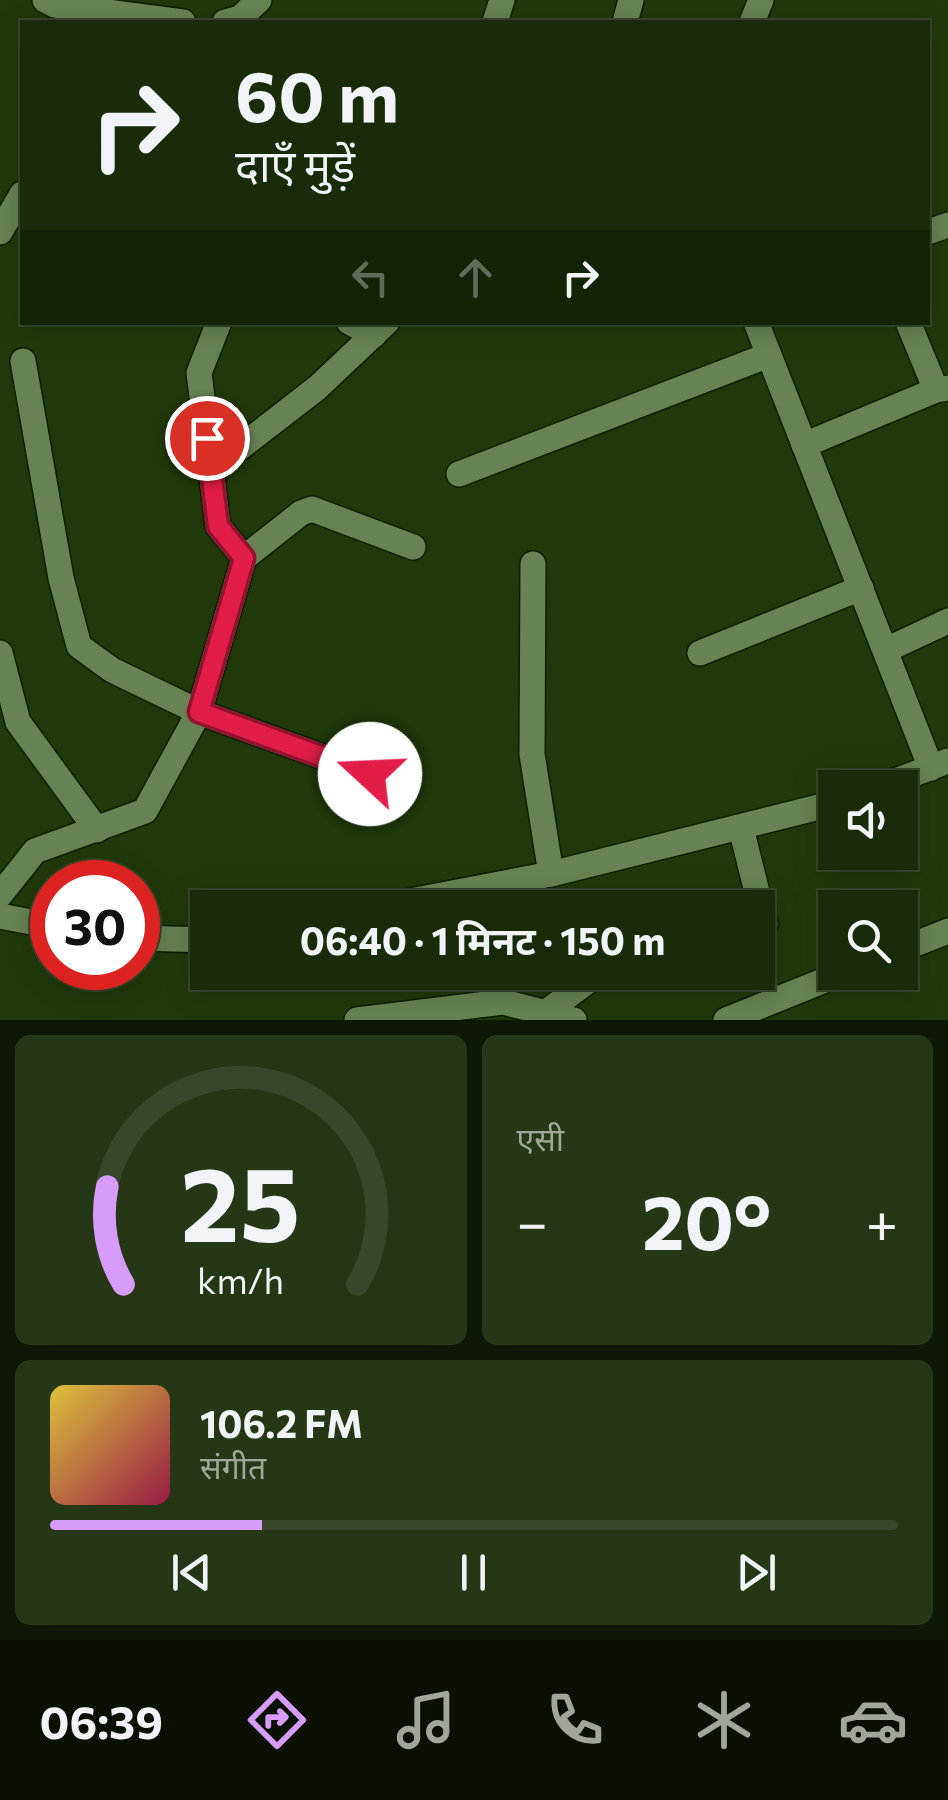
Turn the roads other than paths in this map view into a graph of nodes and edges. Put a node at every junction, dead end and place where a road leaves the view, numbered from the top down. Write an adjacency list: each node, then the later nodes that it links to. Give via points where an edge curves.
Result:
1 (259, 0): 4 (street)
2 (51, 9): 3 (street)
3 (163, 20)
4 (232, 20)
5 (20, 197): 6 (street)
6 (0, 232)
7 (218, 325): 15 (street, via 199,373)
8 (757, 325): 11 (street)
9 (910, 325): 13 (street)
10 (380, 329): 15 (street, via 318,388)
11 (769, 356): 14 (street); 16 (street)
12 (23, 361): 25 (street, via 79,646 112,670)
13 (942, 388): 14 (street)
14 (804, 445): 20 (street)
15 (211, 470): 18 (street, via 218,526)
16 (458, 474)
17 (413, 547): 18 (street, via 312,509)
18 (244, 558): 25 (street)
19 (533, 564): 31 (street, via 532,754)
20 (860, 588): 22 (street); 24 (street)
21 (948, 621): 22 (street)
22 (886, 650): 26 (street)
23 (0, 653): 30 (street, via 18,722)
24 (700, 653)
25 (199, 712): 27 (street); 30 (street, via 144,811)
26 (939, 765)
27 (370, 774)
28 (818, 808): 29 (street)
29 (742, 828): 31 (street); 33 (street)
30 (97, 830): 34 (street, via 36,852)
31 (551, 874): 32 (street)
32 (468, 890)
33 (758, 890)
34 (0, 895)
35 (0, 916): 36 (street)
36 (30, 922)
37 (948, 931): 40 (street)
38 (160, 939): 39 (street)
39 (190, 939)
40 (918, 943)
41 (818, 983): 46 (street)
42 (576, 990): 43 (street)
43 (545, 1013): 44 (street, via 504,1002); 45 (street)
44 (357, 1020)
45 (574, 1020)
46 (726, 1020)

